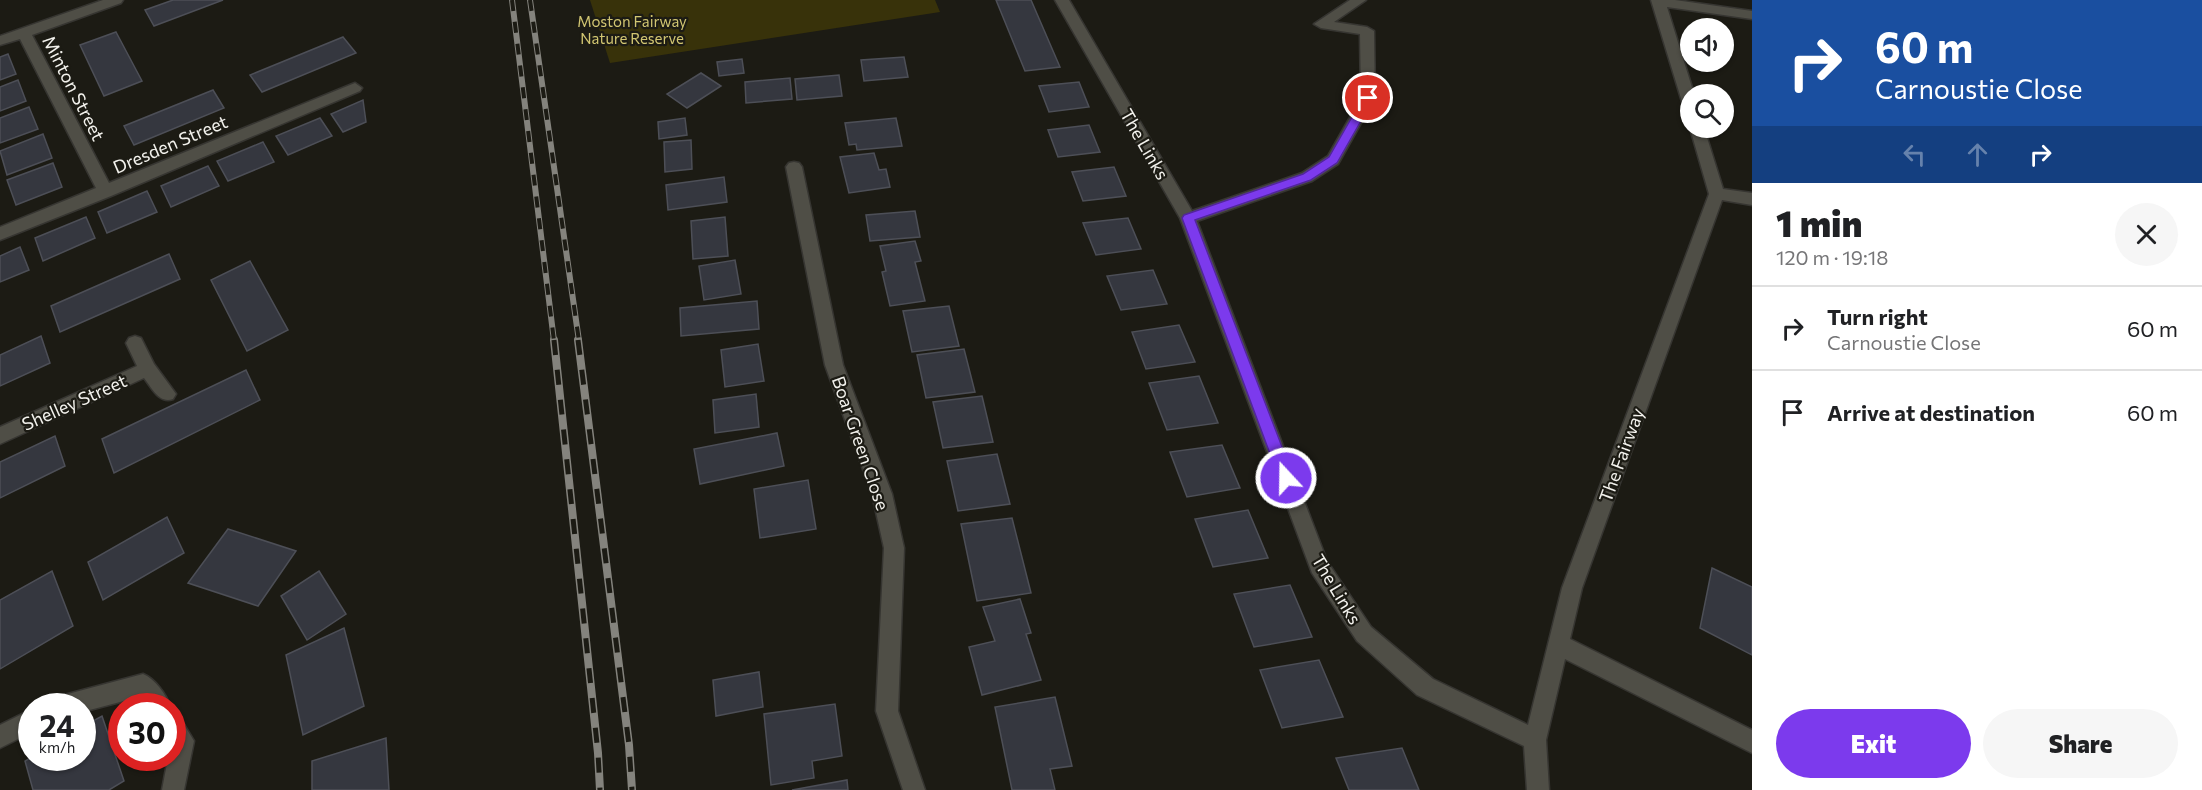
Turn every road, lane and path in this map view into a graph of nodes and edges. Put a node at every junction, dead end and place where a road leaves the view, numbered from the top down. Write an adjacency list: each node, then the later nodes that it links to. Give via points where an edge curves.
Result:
1 (116, 0): 6 (street)
2 (1062, 0): 15 (street, The Links)
3 (1359, 0): 15 (street, via 1321,24 1367,31 1368,98 1333,160 1307,177)
4 (1659, 1): 5 (street); 8 (street)
5 (1752, 15)
6 (24, 33): 7 (street); 12 (street, Minton Street)
7 (0, 41)
8 (1684, 84)
9 (355, 88): 12 (street, Dresden Street)
10 (1700, 138): 13 (street)
11 (794, 166): 30 (street, Boar Green Close, via 834,365 882,494 894,548 887,711)
12 (106, 192): 16 (street, Dresden Street)
13 (1717, 194): 14 (street); 21 (street, The Fairway, via 1572,588)
14 (1752, 199)
15 (1188, 218): 26 (street, The Links, via 1319,566 1364,634 1425,687)
16 (0, 234)
17 (135, 343): 18 (street, Shelley Street)
18 (147, 369): 19 (street, Shelley Street); 20 (street, Shelley Street)
19 (167, 394)
20 (0, 436)
21 (1558, 644): 26 (street, The Fairway); 27 (street)
22 (113, 693): 23 (street, via 143,685)
23 (149, 693)
24 (18, 727): 25 (street)
25 (0, 737)
26 (1535, 740): 31 (street, The Fairway)
27 (1752, 742)
28 (177, 771): 29 (street)
29 (173, 790)
30 (914, 790)
31 (1538, 790)

